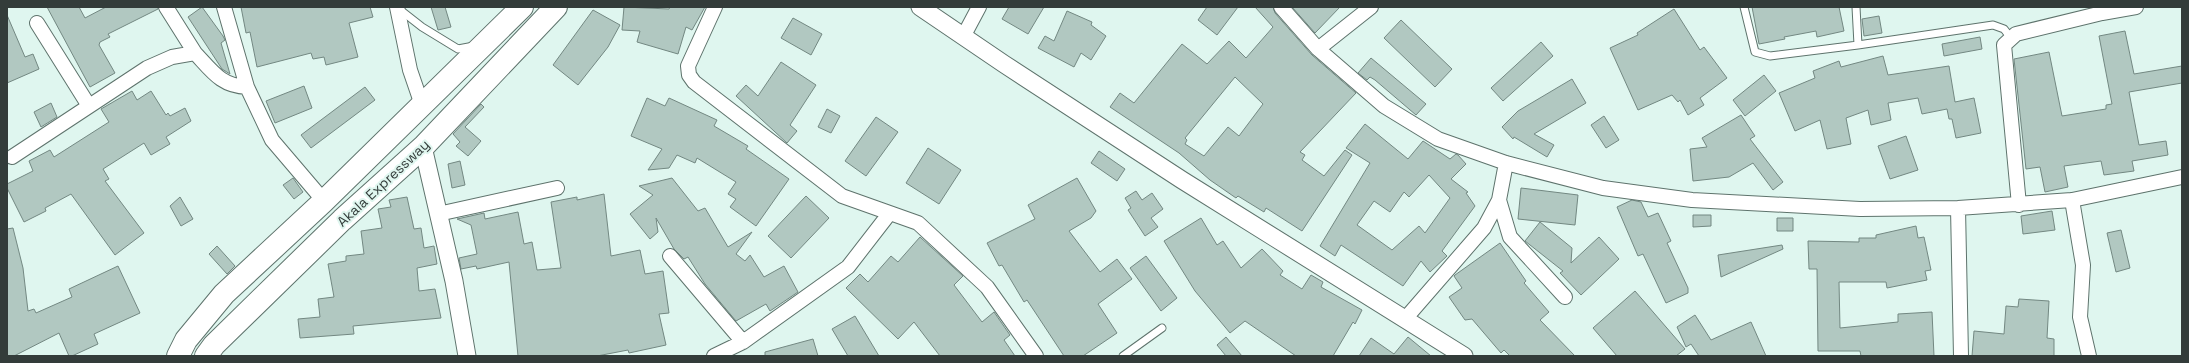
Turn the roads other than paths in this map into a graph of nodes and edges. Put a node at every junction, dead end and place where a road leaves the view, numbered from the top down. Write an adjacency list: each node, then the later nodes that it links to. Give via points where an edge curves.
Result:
1 (166, 7): 20 (street)
2 (224, 7): 21 (street)
3 (397, 7): 17 (lane, via 422,27 458,49); 22 (street, via 410,70)
4 (522, 7): 17 (main road, Akala Expressway)
5 (556, 7): 24 (main road, Akala Expressway)
6 (715, 7): 35 (street, via 688,66 689,75 694,82 842,196)
7 (920, 7): 15 (street)
8 (979, 7): 15 (street)
9 (1281, 7): 19 (street)
10 (1371, 7): 19 (street)
11 (1744, 7): 18 (lane, via 1755,52 1770,56)
12 (1856, 7): 18 (lane)
13 (2136, 7): 16 (street, via 2016,34)
14 (37, 23): 23 (street)
15 (964, 37): 38 (street, via 1175,176)
16 (2011, 38): 18 (lane, via 2004,30 1993,25); 32 (street, via 2004,45)
17 (488, 43): 22 (main road, Akala Expressway)
18 (1858, 46)
19 (1318, 49): 26 (street, via 1384,106 1438,139)
20 (195, 52): 21 (street, via 221,80 233,86); 23 (street, via 172,57 147,68)
21 (247, 87): 31 (street, via 272,140)
22 (422, 105): 31 (main road, Akala Expressway)
23 (89, 106): 25 (street)
24 (423, 147): 34 (street); 43 (main road, Akala Expressway, via 342,220)
25 (12, 157)
26 (1506, 164): 29 (street); 33 (street, via 1603,188 1692,200 1860,209)
27 (2182, 177): 30 (street)
28 (557, 188): 34 (street)
29 (1499, 200): 37 (street, via 1510,237); 38 (street, via 1484,228)
30 (2072, 200): 32 (street); 49 (street, via 2083,265 2080,317)
31 (324, 201): 42 (main road, Akala Expressway, via 224,294 186,340)
32 (2020, 206): 33 (street)
33 (1958, 208): 48 (street)
34 (438, 214): 44 (street)
35 (889, 214): 40 (street, via 848,267); 46 (street, via 918,223 987,287)
36 (670, 256): 40 (street)
37 (1565, 297)
38 (1405, 318): 41 (street)
39 (1162, 328): 47 (lane)
40 (743, 342): 45 (street)
41 (1458, 354)
42 (178, 356)
43 (206, 356)
44 (467, 356)
45 (714, 356)
46 (1036, 356)
47 (1123, 356)
48 (1961, 356)
49 (2089, 356)

